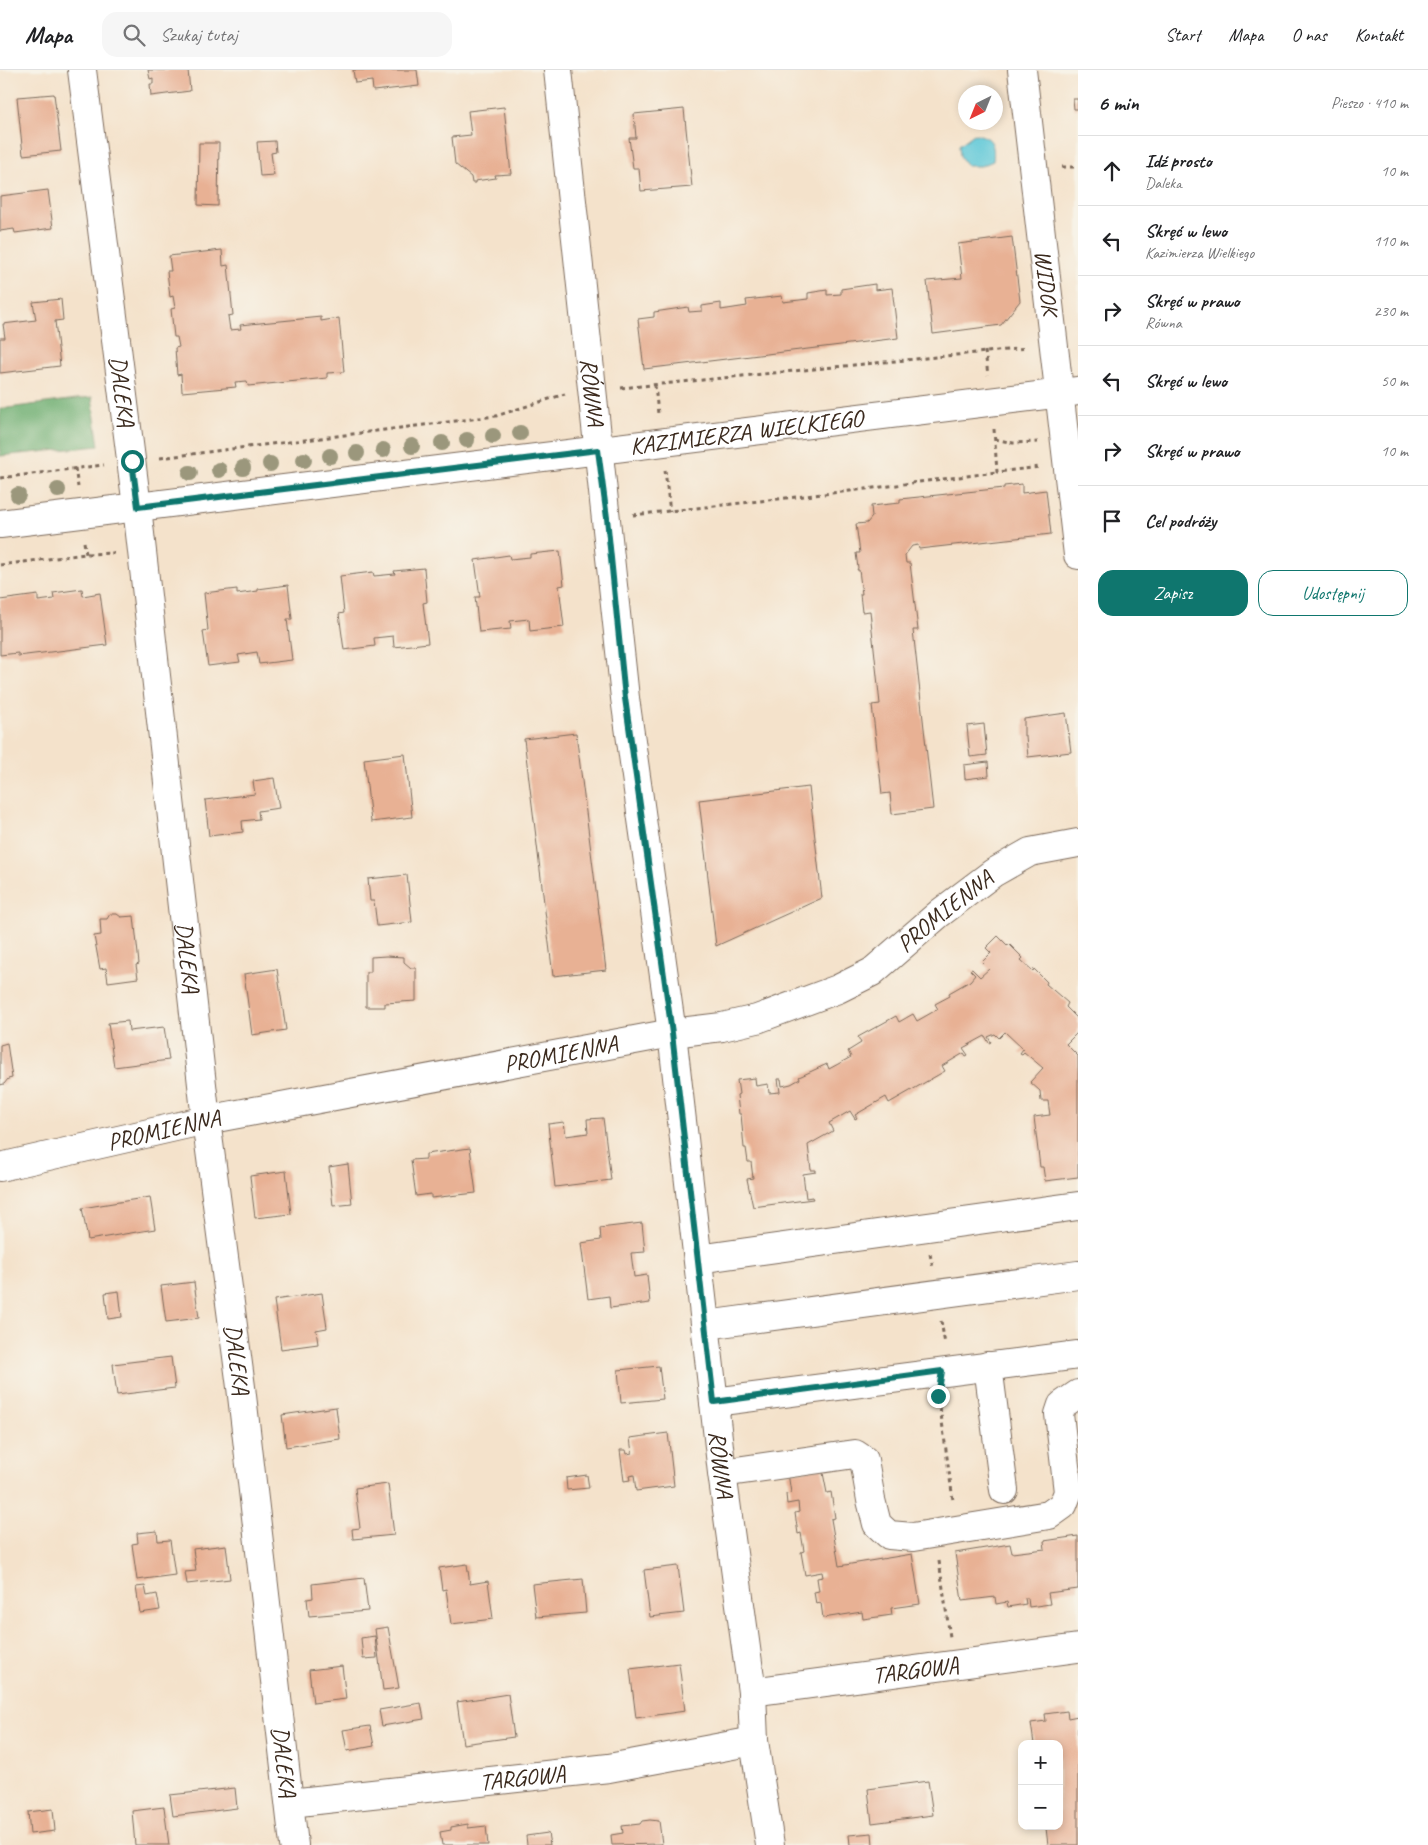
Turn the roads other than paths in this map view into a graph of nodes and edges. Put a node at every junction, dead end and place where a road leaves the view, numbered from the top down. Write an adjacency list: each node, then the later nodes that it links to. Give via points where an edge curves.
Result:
1 (82, 70): 6 (street, DALEKA)
2 (558, 70): 5 (street, RÓWNA)
3 (1022, 70): 4 (street, WIDOK)
4 (1069, 392): 5 (street, KAZIMIERZA WIELKIEGO); 8 (street, WIDOK, via 1067,464)
5 (598, 450): 6 (street, KAZIMIERZA WIELKIEGO); 10 (street, RÓWNA, via 625,698)
6 (138, 507): 7 (street, KAZIMIERZA WIELKIEGO); 11 (street, DALEKA)
7 (0, 524)
8 (1078, 555)
9 (1078, 843): 10 (street, PROMIENNA, via 1030,852 993,873 940,913 872,972 838,989 757,1019)
10 (672, 1033): 11 (street, PROMIENNA); 14 (street, RÓWNA)
11 (206, 1120): 12 (street, PROMIENNA); 26 (street, DALEKA)
12 (0, 1167)
13 (1078, 1206): 14 (street)
14 (698, 1259): 16 (street, RÓWNA)
15 (1078, 1275): 16 (street)
16 (706, 1326): 20 (street, RÓWNA)
17 (1078, 1355): 18 (street)
18 (988, 1366): 20 (street); 22 (street)
19 (1078, 1394): 21 (street, via 1062,1405 1059,1414 1068,1492 1063,1505 1049,1515 913,1537 889,1535 877,1524 864,1460 855,1454)
20 (714, 1402): 21 (street, RÓWNA)
21 (722, 1473): 24 (street, RÓWNA)
22 (1004, 1490)
23 (1078, 1648): 24 (street, TARGOWA)
24 (752, 1692): 25 (street, RÓWNA)
25 (754, 1741): 26 (street, TARGOWA, via 609,1768); 28 (street, RÓWNA)
26 (290, 1803): 27 (street, DALEKA)
27 (294, 1845)
28 (770, 1845)

